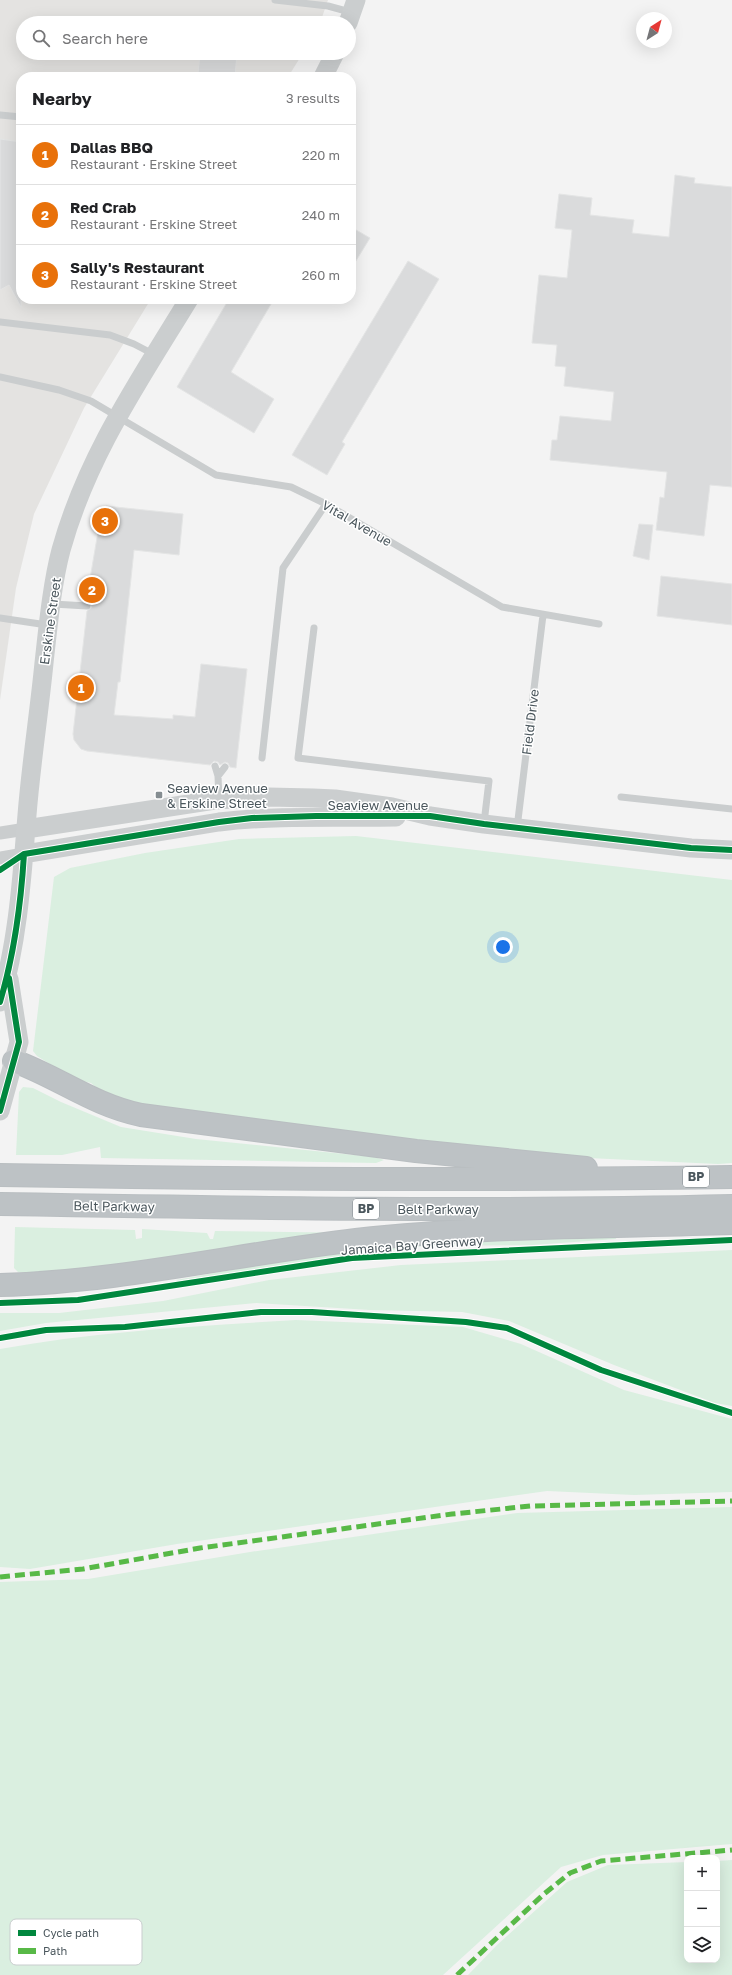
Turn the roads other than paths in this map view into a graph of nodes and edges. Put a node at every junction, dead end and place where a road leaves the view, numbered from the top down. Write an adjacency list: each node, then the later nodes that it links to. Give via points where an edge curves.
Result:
1 (275, 0): 2 (lane, via 328,6)
2 (352, 12)
3 (331, 60): 4 (main road)
4 (325, 72)
5 (0, 115): 6 (lane)
6 (16, 117)
7 (186, 304): 9 (main road, Erskine Street)
8 (0, 322): 9 (lane, via 110,335)
9 (155, 355): 11 (main road, Erskine Street)
10 (0, 377): 11 (lane, Vital Avenue, via 72,394)
11 (118, 416): 12 (lane, Vital Avenue, via 216,475 291,487); 13 (main road, Erskine Street, via 83,485 61,550)
12 (326, 504): 15 (lane, Vital Avenue, via 502,607); 20 (lane, via 283,568)
13 (52, 604): 14 (lane); 18 (main road, Erskine Street)
14 (87, 606)
15 (543, 615): 17 (lane, Vital Avenue); 29 (lane, Field Drive)
16 (0, 618): 18 (lane)
17 (599, 624)
18 (49, 625): 30 (main road, Erskine Street)
19 (314, 628): 28 (lane, via 298,758 489,781)
20 (262, 758)
21 (215, 766): 23 (lane)
22 (226, 767): 23 (lane)
23 (218, 776): 25 (lane)
24 (621, 797): 26 (lane)
25 (219, 800): 27 (main road, Seaview Avenue, via 268,797 335,799 392,807); 30 (main road, Seaview Avenue)
26 (732, 809)
27 (430, 816): 28 (main road, Seaview Avenue); 33 (main road, Seaview Avenue, via 252,818)
28 (484, 824): 29 (main road, Seaview Avenue)
29 (517, 828): 32 (main road, Seaview Avenue, via 691,848)
30 (26, 829): 31 (street); 33 (main road, Erskine Street)
31 (0, 833)
32 (732, 850)
33 (24, 854): 34 (street); 35 (main road, Erskine Street)
34 (0, 858)
35 (8, 974): 36 (main road, Erskine Street); 37 (main road, Erskine Street, via 18,1042)
36 (0, 1002)
37 (14, 1061): 38 (main road, Erskine Street); 41 (highway, via 31,1067 107,1106 153,1118)
38 (0, 1111)
39 (0, 1174): 41 (highway, BP, via 342,1180)
40 (732, 1177): 41 (highway, BP)
41 (661, 1178)
42 (0, 1204): 43 (highway, Belt Parkway / BP, via 354,1209)
43 (732, 1206)
44 (732, 1223): 45 (highway, via 478,1230 395,1236 99,1277)
45 (0, 1285)

